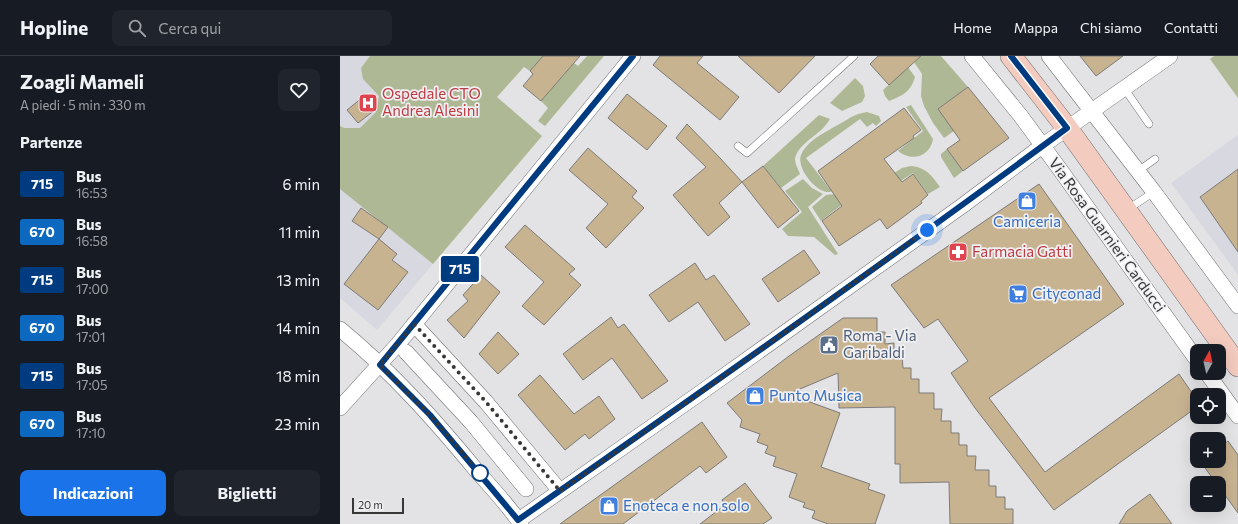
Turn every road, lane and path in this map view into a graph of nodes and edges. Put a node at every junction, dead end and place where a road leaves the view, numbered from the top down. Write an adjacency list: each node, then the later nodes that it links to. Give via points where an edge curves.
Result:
1 (633, 56): 18 (street)
2 (854, 56): 11 (lane, via 747,153)
3 (972, 56): 12 (street, Via Rosa Guarnieri Carducci)
4 (1011, 56): 10 (street, Via Rosa Guarnieri Carducci)
5 (1050, 56): 8 (street)
6 (1170, 56): 7 (street)
7 (1124, 88): 8 (street); 9 (lane)
8 (1092, 111): 10 (street); 14 (street)
9 (1149, 124)
10 (1067, 128): 12 (street); 16 (street, Via Rosa Guarnieri Carducci)
11 (738, 146)
12 (1042, 146): 20 (street, Via Rosa Guarnieri Carducci); 28 (street)
13 (1155, 159): 14 (lane)
14 (1138, 171): 15 (street)
15 (1154, 192): 16 (lane, Via Rosa Guarnieri Carducci); 17 (street)
16 (1126, 211): 23 (street, Via Rosa Guarnieri Carducci)
17 (1238, 306)
18 (414, 324): 22 (street); 28 (street, via 486,402)
19 (340, 329): 22 (street)
20 (1190, 350)
21 (406, 352): 27 (street, via 471,422)
22 (380, 365): 25 (street); 29 (street, via 430,415)
23 (1238, 366)
24 (1212, 380): 26 (street)
25 (340, 408)
26 (1238, 416)
27 (526, 489)
28 (560, 491): 29 (street)
29 (520, 522)

